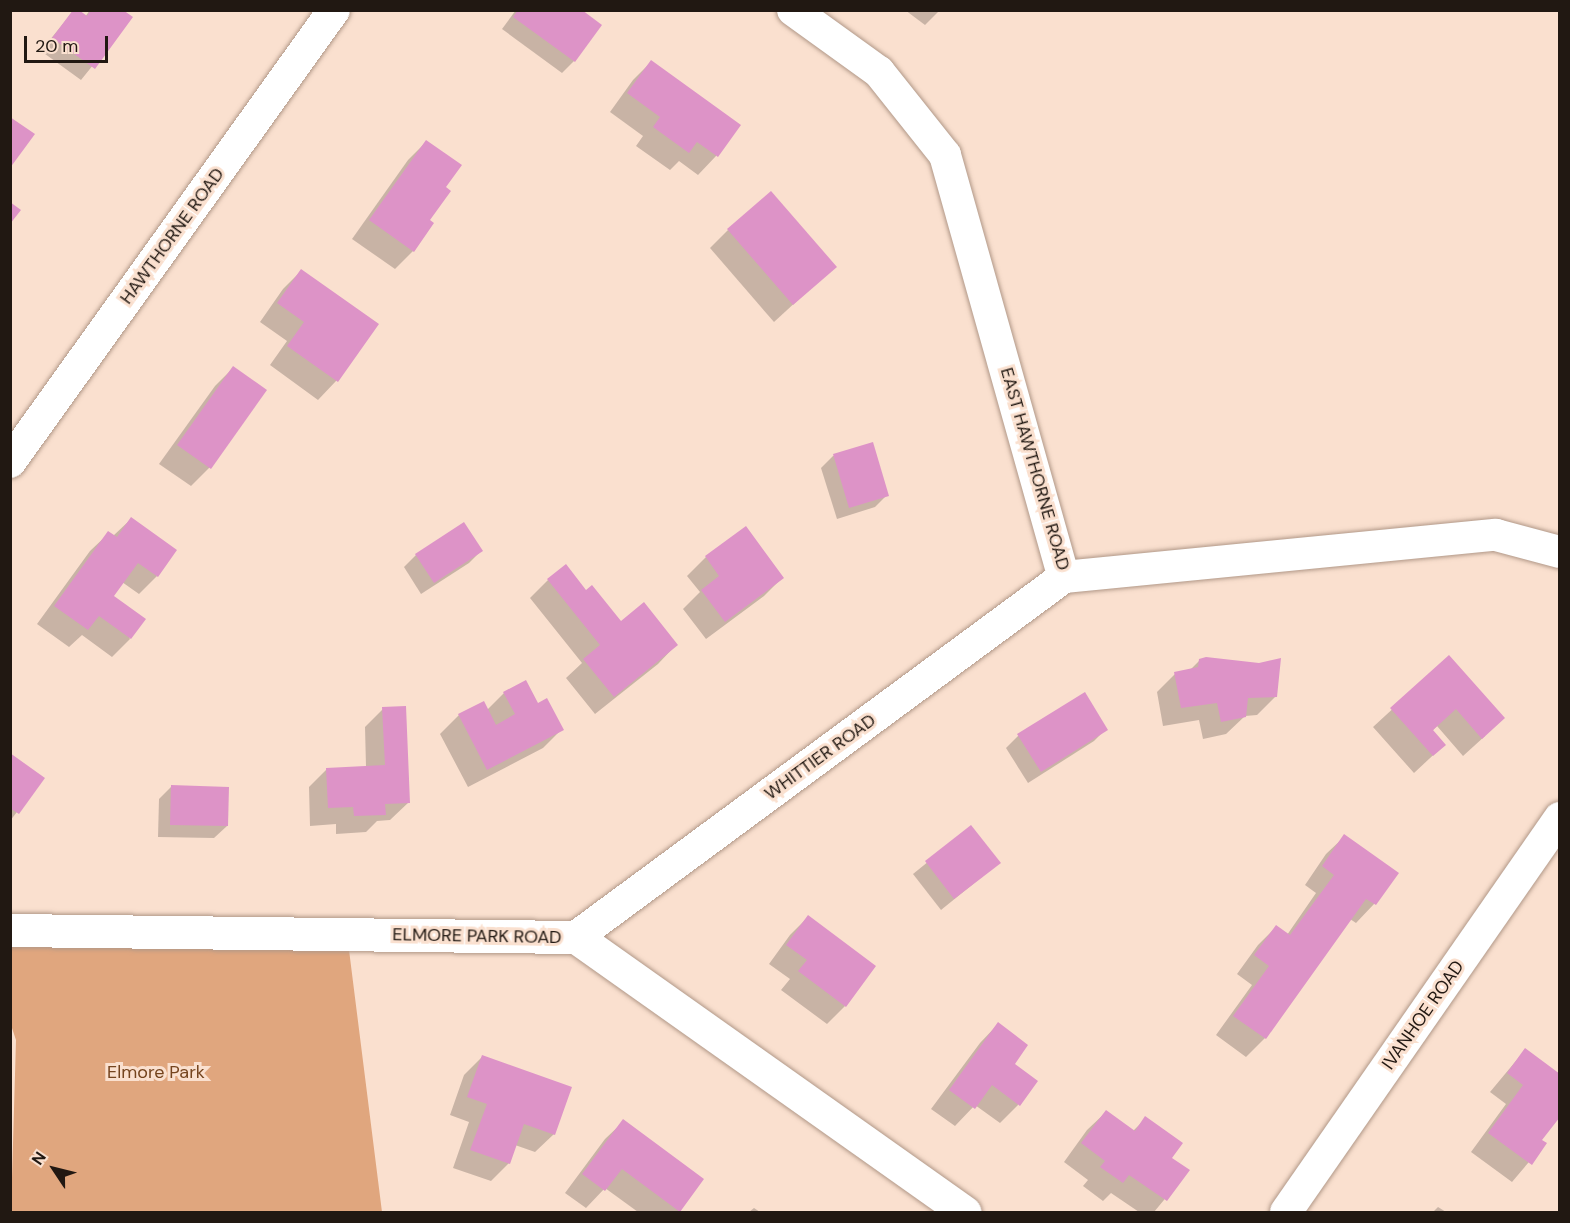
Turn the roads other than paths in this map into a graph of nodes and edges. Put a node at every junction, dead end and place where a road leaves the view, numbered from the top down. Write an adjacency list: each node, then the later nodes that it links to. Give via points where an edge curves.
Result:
1 (334, 10): 3 (street, HAWTHORNE ROAD)
2 (793, 10): 5 (street, EAST HAWTHORNE ROAD, via 879,72 945,155)
3 (10, 462)
4 (1560, 552): 5 (street, EAST HAWTHORNE ROAD, via 1496,535)
5 (1064, 578): 8 (street, WHITTIER ROAD)
6 (1560, 818): 10 (street, IVANHOE ROAD)
7 (10, 930): 8 (street, ELMORE PARK ROAD)
8 (576, 937): 9 (street, ELMORE PARK ROAD)
9 (964, 1212)
10 (1286, 1212)

